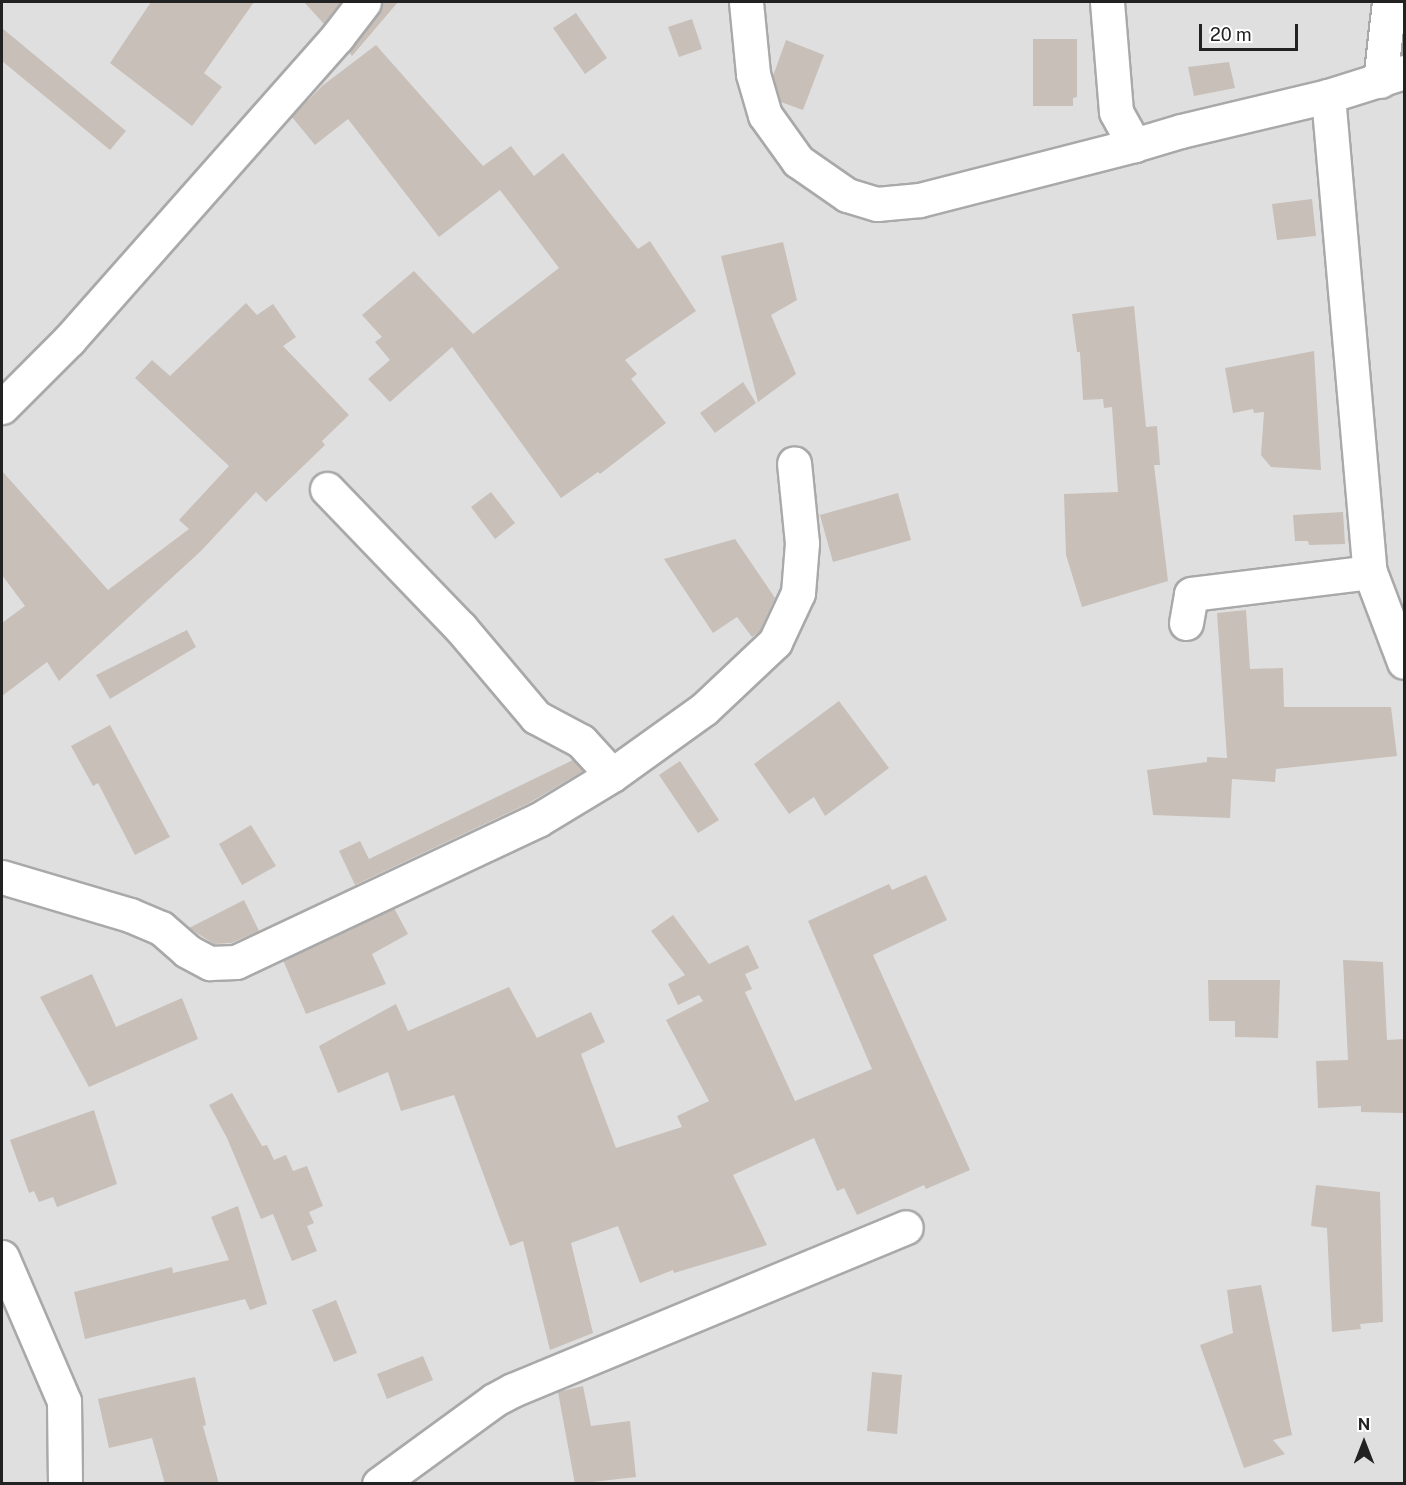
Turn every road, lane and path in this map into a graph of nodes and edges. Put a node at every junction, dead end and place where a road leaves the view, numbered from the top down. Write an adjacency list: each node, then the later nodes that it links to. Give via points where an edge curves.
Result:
1 (364, 2): 8 (street, via 69,340)
2 (746, 2): 7 (street, via 753,74 765,115 798,161 847,195 877,204 920,200)
3 (1107, 2): 7 (street, via 1116,112)
4 (1389, 2): 5 (street)
5 (1392, 76): 6 (street)
6 (1328, 96): 7 (street); 11 (street)
7 (1134, 145)
8 (2, 407)
9 (794, 463): 14 (street, via 802,543 798,593 775,642 704,709)
10 (327, 489): 14 (street, via 460,627 536,717 581,741)
11 (1370, 572): 12 (street, via 1191,594); 13 (street)
12 (1186, 623)
13 (1404, 662)
14 (612, 775): 15 (street, via 538,820 236,962 210,963 187,951 161,928 130,915)
15 (2, 877)
16 (906, 1227): 19 (street, via 513,1390)
17 (2, 1257): 18 (street, via 64,1401)
18 (65, 1484)
19 (379, 1484)

